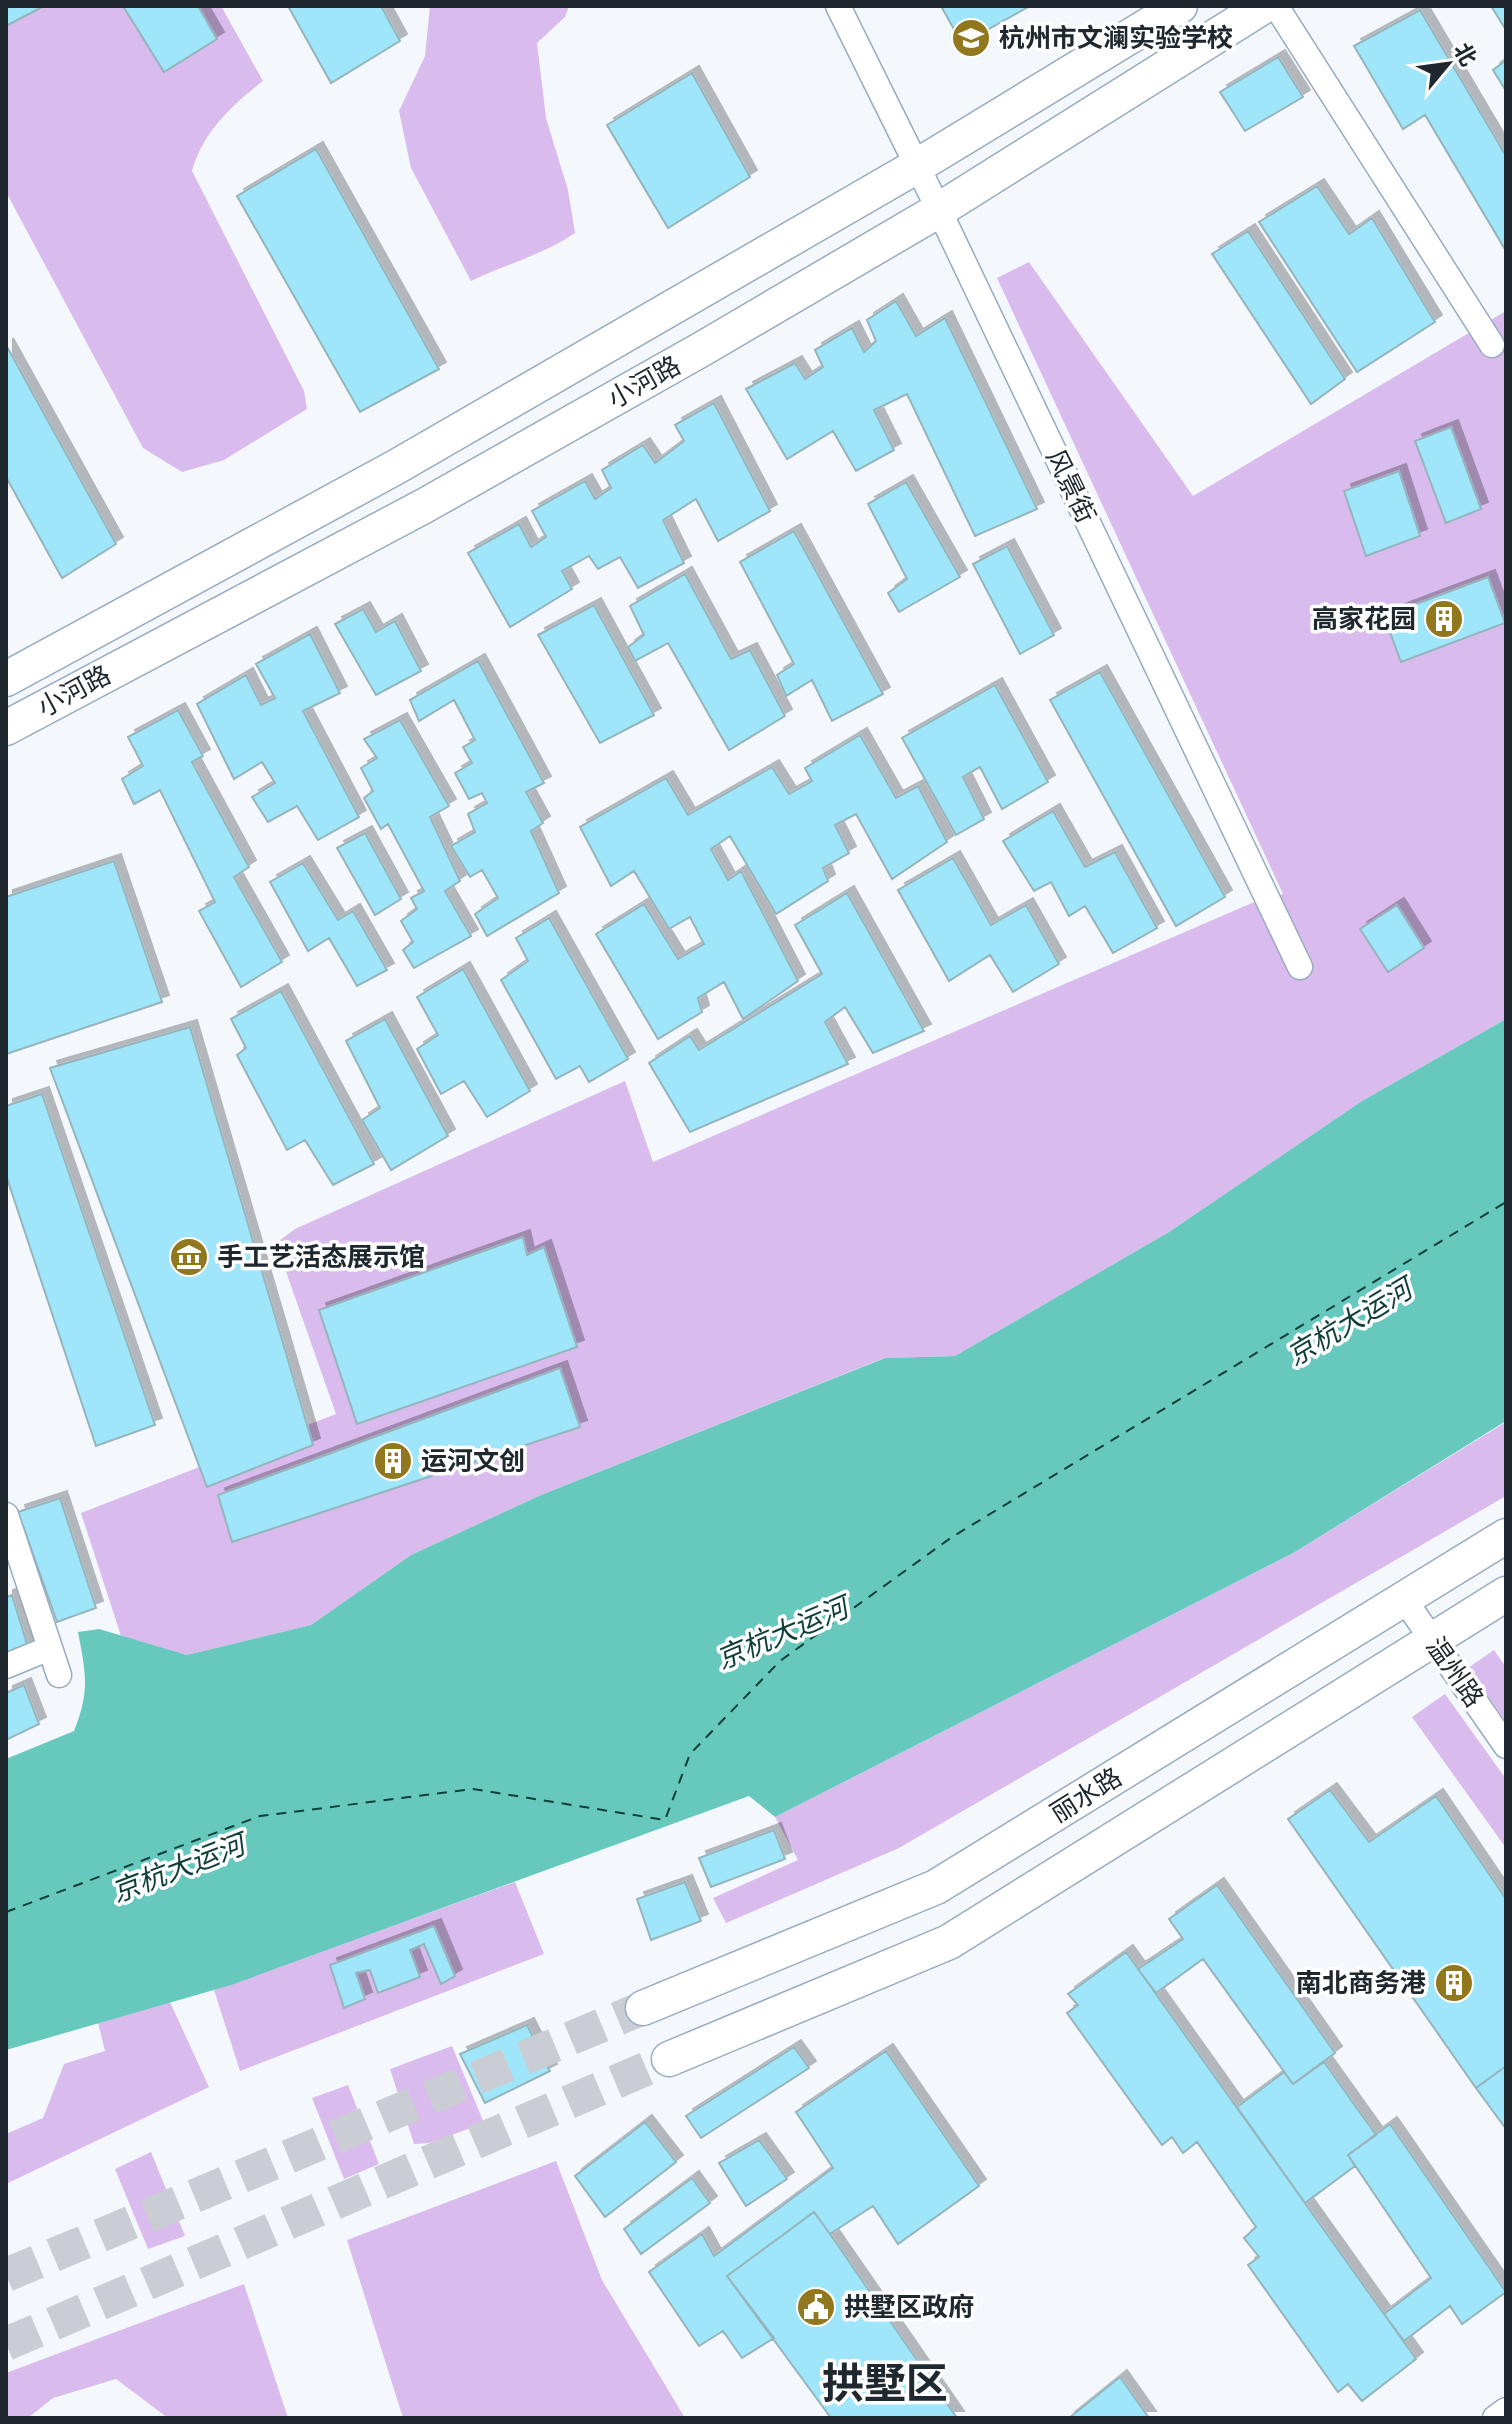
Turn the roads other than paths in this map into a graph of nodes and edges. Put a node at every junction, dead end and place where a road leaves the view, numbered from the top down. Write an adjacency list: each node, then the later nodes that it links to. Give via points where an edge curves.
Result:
1 (838, 6): 5 (street, 风景街)
2 (1180, 6): 5 (main road, 小河路)
3 (1264, 6): 6 (main road, 小河路)
4 (1276, 6): 7 (street)
5 (917, 166): 6 (street, 风景街); 8 (main road, 小河路, via 396,467)
6 (939, 210): 9 (main road, 小河路, via 424,506); 10 (street, 风景街)
7 (1492, 345)
8 (6, 679)
9 (6, 728)
10 (1300, 967)
11 (6, 1515): 16 (street)
12 (1506, 1536): 14 (main road, 丽水路)
13 (1506, 1594): 15 (main road, 丽水路)
14 (1404, 1599): 15 (street, 温州路); 20 (main road, 丽水路, via 936,1887)
15 (1433, 1640): 19 (street, 温州路); 21 (main road, 丽水路, via 949,1942)
16 (50, 1648): 17 (street); 18 (street)
17 (6, 1666)
18 (59, 1675)
19 (1506, 1746)
20 (643, 2008)
21 (669, 2059)
22 (1506, 2410): 23 (street)
23 (1495, 2418)

